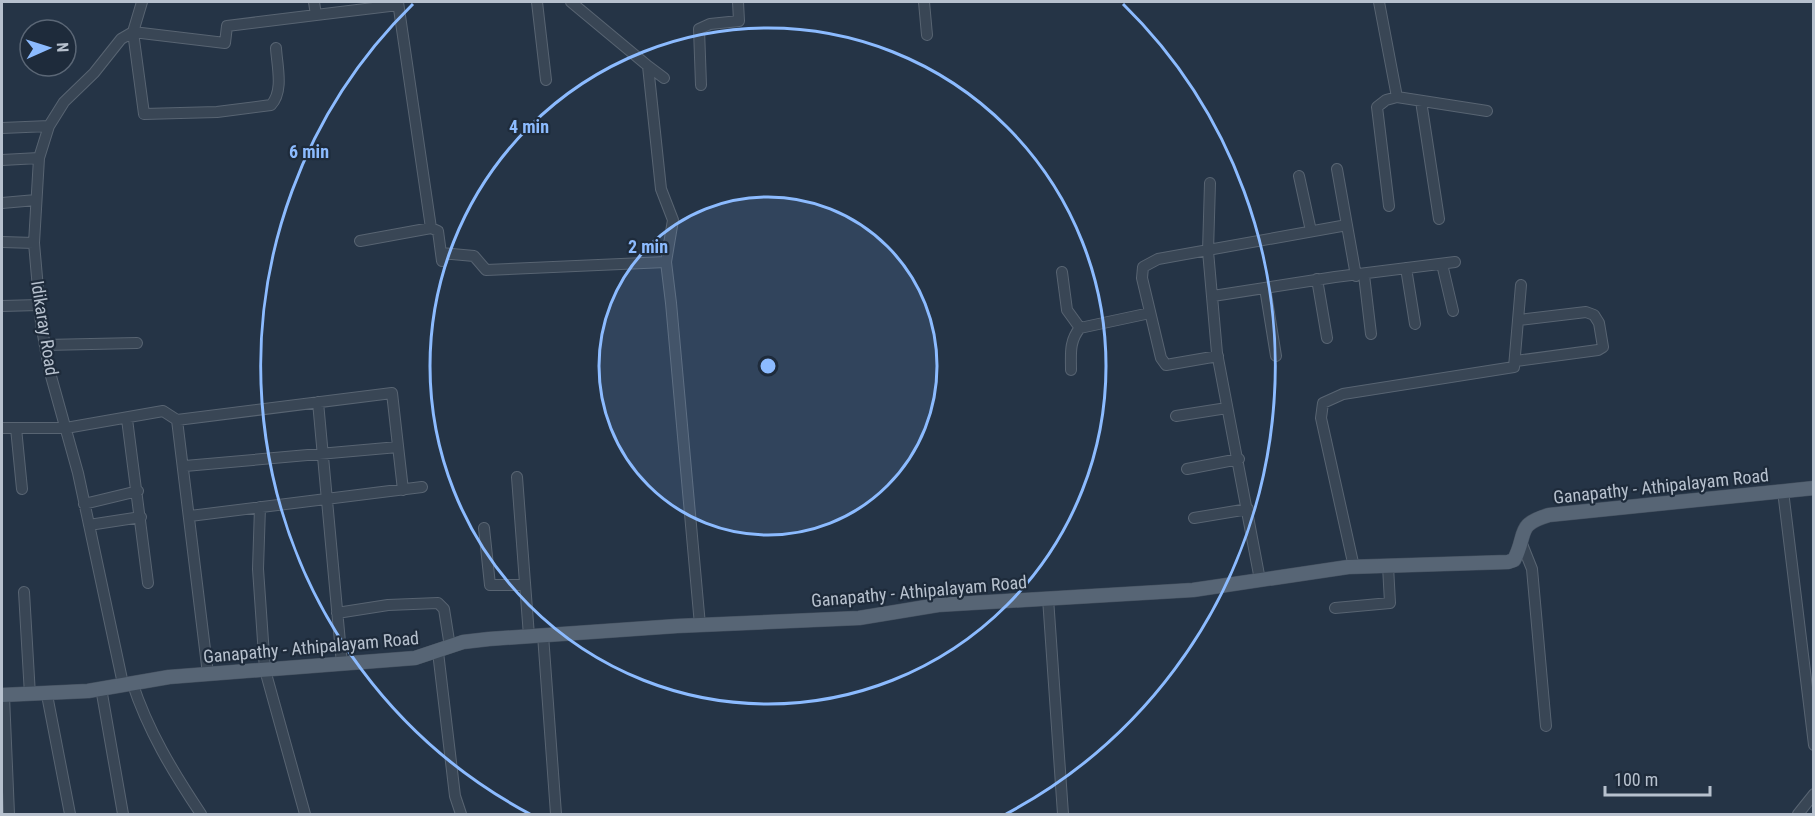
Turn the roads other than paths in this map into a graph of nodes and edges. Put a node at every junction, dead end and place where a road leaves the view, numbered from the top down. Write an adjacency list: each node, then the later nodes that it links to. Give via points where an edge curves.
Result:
1 (142, 2): 10 (street)
2 (314, 2): 9 (street)
3 (537, 2): 15 (street)
4 (571, 2): 13 (street)
5 (738, 2): 16 (street, via 739,21 699,29)
6 (924, 2): 11 (street)
7 (1379, 2): 17 (street)
8 (398, 3): 9 (street); 32 (street)
9 (316, 15): 10 (street, via 227,26 225,43)
10 (133, 32): 12 (street, via 142,110 148,115 271,105 279,88); 20 (street, Idikaray Road, via 64,102)
11 (927, 35)
12 (276, 48)
13 (648, 66): 14 (street); 38 (street, via 661,189 673,220)
14 (664, 78)
15 (546, 80)
16 (700, 85)
17 (1396, 97): 18 (street); 29 (street, via 1377,107)
18 (1421, 101): 19 (street); 30 (street)
19 (1487, 111)
20 (48, 126): 21 (street); 22 (street, Idikaray Road)
21 (2, 128)
22 (39, 158): 23 (street); 27 (street, Idikaray Road)
23 (2, 160)
24 (1337, 169): 31 (street)
25 (1299, 176): 33 (street)
26 (1210, 183): 37 (street)
27 (36, 200): 28 (street); 36 (street, Idikaray Road)
28 (2, 202)
29 (1389, 206)
30 (1439, 219)
31 (1347, 225): 33 (street); 43 (street)
32 (431, 228): 34 (street); 38 (street, via 438,231 441,257 474,256 486,270)
33 (1311, 231): 37 (street)
34 (360, 241)
35 (2, 242): 36 (street)
36 (34, 243): 48 (street, Idikaray Road)
37 (1208, 251): 47 (street); 51 (street, via 1158,259 1143,267)
38 (666, 262): 102 (street)
39 (1455, 262): 40 (street)
40 (1442, 264): 41 (street); 50 (street)
41 (1406, 268): 43 (street); 53 (street)
42 (1062, 272): 54 (street, via 1067,310)
43 (1360, 275): 44 (street); 55 (street)
44 (1317, 279): 46 (street); 56 (street)
45 (1521, 285): 52 (street)
46 (1265, 288): 47 (street); 60 (street)
47 (1213, 296): 59 (street)
48 (39, 305): 49 (street); 58 (street, Idikaray Road)
49 (2, 306)
50 (1453, 311)
51 (1150, 313): 54 (street); 59 (street, via 1158,352 1166,364)
52 (1519, 320): 61 (street); 61 (street, via 1586,312 1599,323 1603,347)
53 (1415, 324)
54 (1080, 328): 62 (street, via 1071,346)
55 (1371, 334)
56 (1327, 338)
57 (137, 344): 58 (street)
58 (45, 345): 70 (street, Idikaray Road)
59 (1218, 356): 64 (street)
60 (1276, 356)
61 (1516, 361): 94 (street, via 1514,367 1343,394 1323,403 1322,418)
62 (1071, 370)
63 (318, 402): 67 (street); 71 (street, via 392,393); 72 (street)
64 (1227, 408): 65 (street); 73 (street)
65 (1176, 416)
66 (128, 419): 67 (street, via 163,411); 70 (street); 81 (street)
67 (177, 420): 74 (street)
68 (2, 428): 69 (street)
69 (16, 428): 70 (street); 79 (street)
70 (66, 428): 84 (street, Idikaray Road)
71 (398, 447): 72 (street); 80 (street)
72 (322, 453): 74 (street); 83 (street)
73 (1239, 459): 75 (street); 86 (street)
74 (185, 466): 87 (street)
75 (1187, 469)
76 (517, 477): 97 (street)
77 (422, 487): 80 (street)
78 (1814, 488): 82 (main road, Ganapathy - Athipalayam Road)
79 (22, 489)
80 (403, 490): 83 (street)
81 (138, 491): 84 (street); 88 (street)
82 (1783, 491): 92 (main road, Ganapathy - Athipalayam Road, via 1549,515 1527,523); 114 (street)
83 (327, 499): 85 (street); 101 (street)
84 (84, 504): 90 (street, Idikaray Road)
85 (260, 507): 87 (street); 106 (street, via 258,569)
86 (1248, 509): 89 (street); 95 (street)
87 (190, 516): 107 (street)
88 (141, 517): 90 (street); 96 (street)
89 (1194, 518)
90 (89, 525): 108 (street, Idikaray Road)
91 (483, 528): 97 (street, via 490,585)
92 (1522, 544): 93 (main road, Ganapathy - Athipalayam Road, via 1514,560 1508,562); 113 (street, via 1532,568)
93 (1388, 566): 94 (main road, Ganapathy - Athipalayam Road); 100 (street, via 1390,603)
94 (1354, 567): 95 (main road, Ganapathy - Athipalayam Road)
95 (1260, 580): 99 (main road, Ganapathy - Athipalayam Road, via 1193,590)
96 (148, 583)
97 (525, 585): 103 (street)
98 (24, 592): 110 (street)
99 (1048, 598): 102 (main road, Ganapathy - Athipalayam Road, via 938,605 859,618); 123 (street)
100 (1335, 608)
101 (337, 613): 104 (street, via 438,603 444,609); 105 (street)
102 (700, 625): 103 (main road, Ganapathy - Athipalayam Road)
103 (536, 635): 104 (main road, Ganapathy - Athipalayam Road, via 463,642); 122 (street)
104 (444, 650): 105 (main road, Ganapathy - Athipalayam Road, via 416,658); 121 (street, via 455,796)
105 (342, 664): 106 (main road, Ganapathy - Athipalayam Road)
106 (265, 670): 107 (main road, Ganapathy - Athipalayam Road); 120 (street)
107 (208, 674): 108 (main road, Ganapathy - Athipalayam Road)
108 (128, 683): 109 (main road, Ganapathy - Athipalayam Road); 119 (street, Idikaray Road, via 175,776)
109 (101, 688): 111 (main road, Ganapathy - Athipalayam Road); 118 (street)
110 (30, 695): 111 (main road, Ganapathy - Athipalayam Road); 112 (main road, Ganapathy - Athipalayam Road)
111 (47, 695): 117 (street)
112 (3, 696): 116 (street)
113 (1546, 726)
114 (1814, 745)
115 (1814, 794): 124 (street)
116 (9, 814)
117 (70, 814)
118 (123, 814)
119 (201, 814)
120 (305, 814)
121 (461, 814)
122 (556, 814)
123 (1063, 814)
124 (1798, 814)

